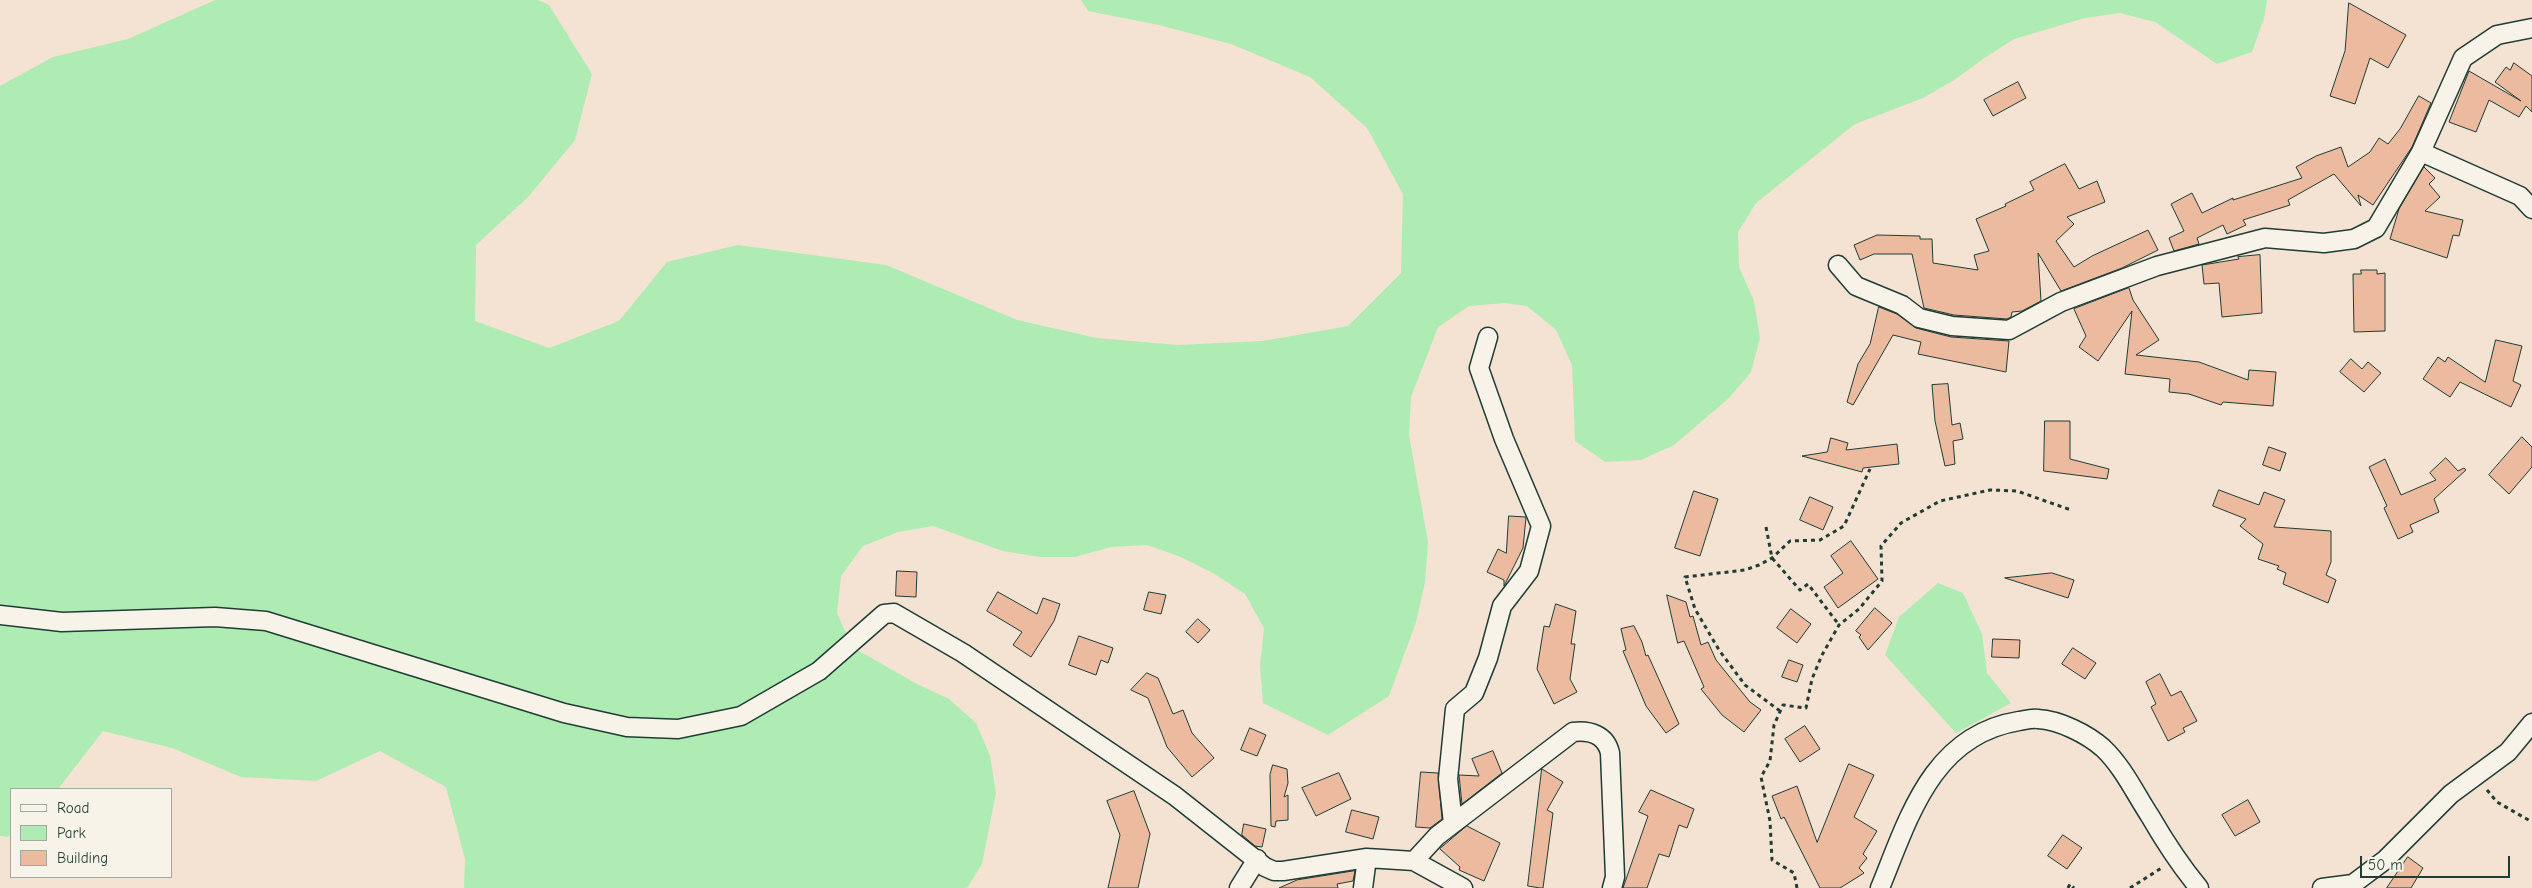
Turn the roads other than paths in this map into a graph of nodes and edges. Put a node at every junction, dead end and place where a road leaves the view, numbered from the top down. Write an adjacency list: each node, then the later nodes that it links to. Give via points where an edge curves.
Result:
1 (2532, 28): 2 (street, via 2497,34 2463,58)
2 (2421, 152): 3 (street, via 2520,196); 4 (street, via 2376,228 2354,239 2324,243 2265,238 2157,266 2061,302 2009,330 1952,326 1919,318 1902,305 1856,286)
3 (2532, 209)
4 (1838, 265)
5 (1488, 337): 8 (street, via 1479,368 1504,439 1541,526 1529,571 1502,606 1488,658 1474,693 1455,709 1448,779)
6 (0, 615): 10 (street, via 62,622 215,618 266,621 564,713 627,727 678,729 741,716 819,671 884,614 894,613 956,649 1167,791)
7 (2532, 723): 18 (street, via 2508,752 2451,794 2386,860 2353,884)
8 (1453, 823): 11 (street, via 1436,836); 15 (street, via 1574,732 1593,733 1604,741 1610,753 1615,877)
9 (1367, 858): 10 (street, via 1283,871 1270,869); 11 (street); 13 (street)
10 (1257, 859): 12 (street)
11 (1414, 861): 14 (street)
12 (1239, 888)
13 (1363, 888)
14 (1463, 888)
15 (1612, 888)
16 (1880, 888): 17 (street, via 1912,809 1927,782 1951,753 1986,730 2037,718 2055,722 2102,748 2124,773 2176,858)
17 (2199, 888)
18 (2322, 888)

